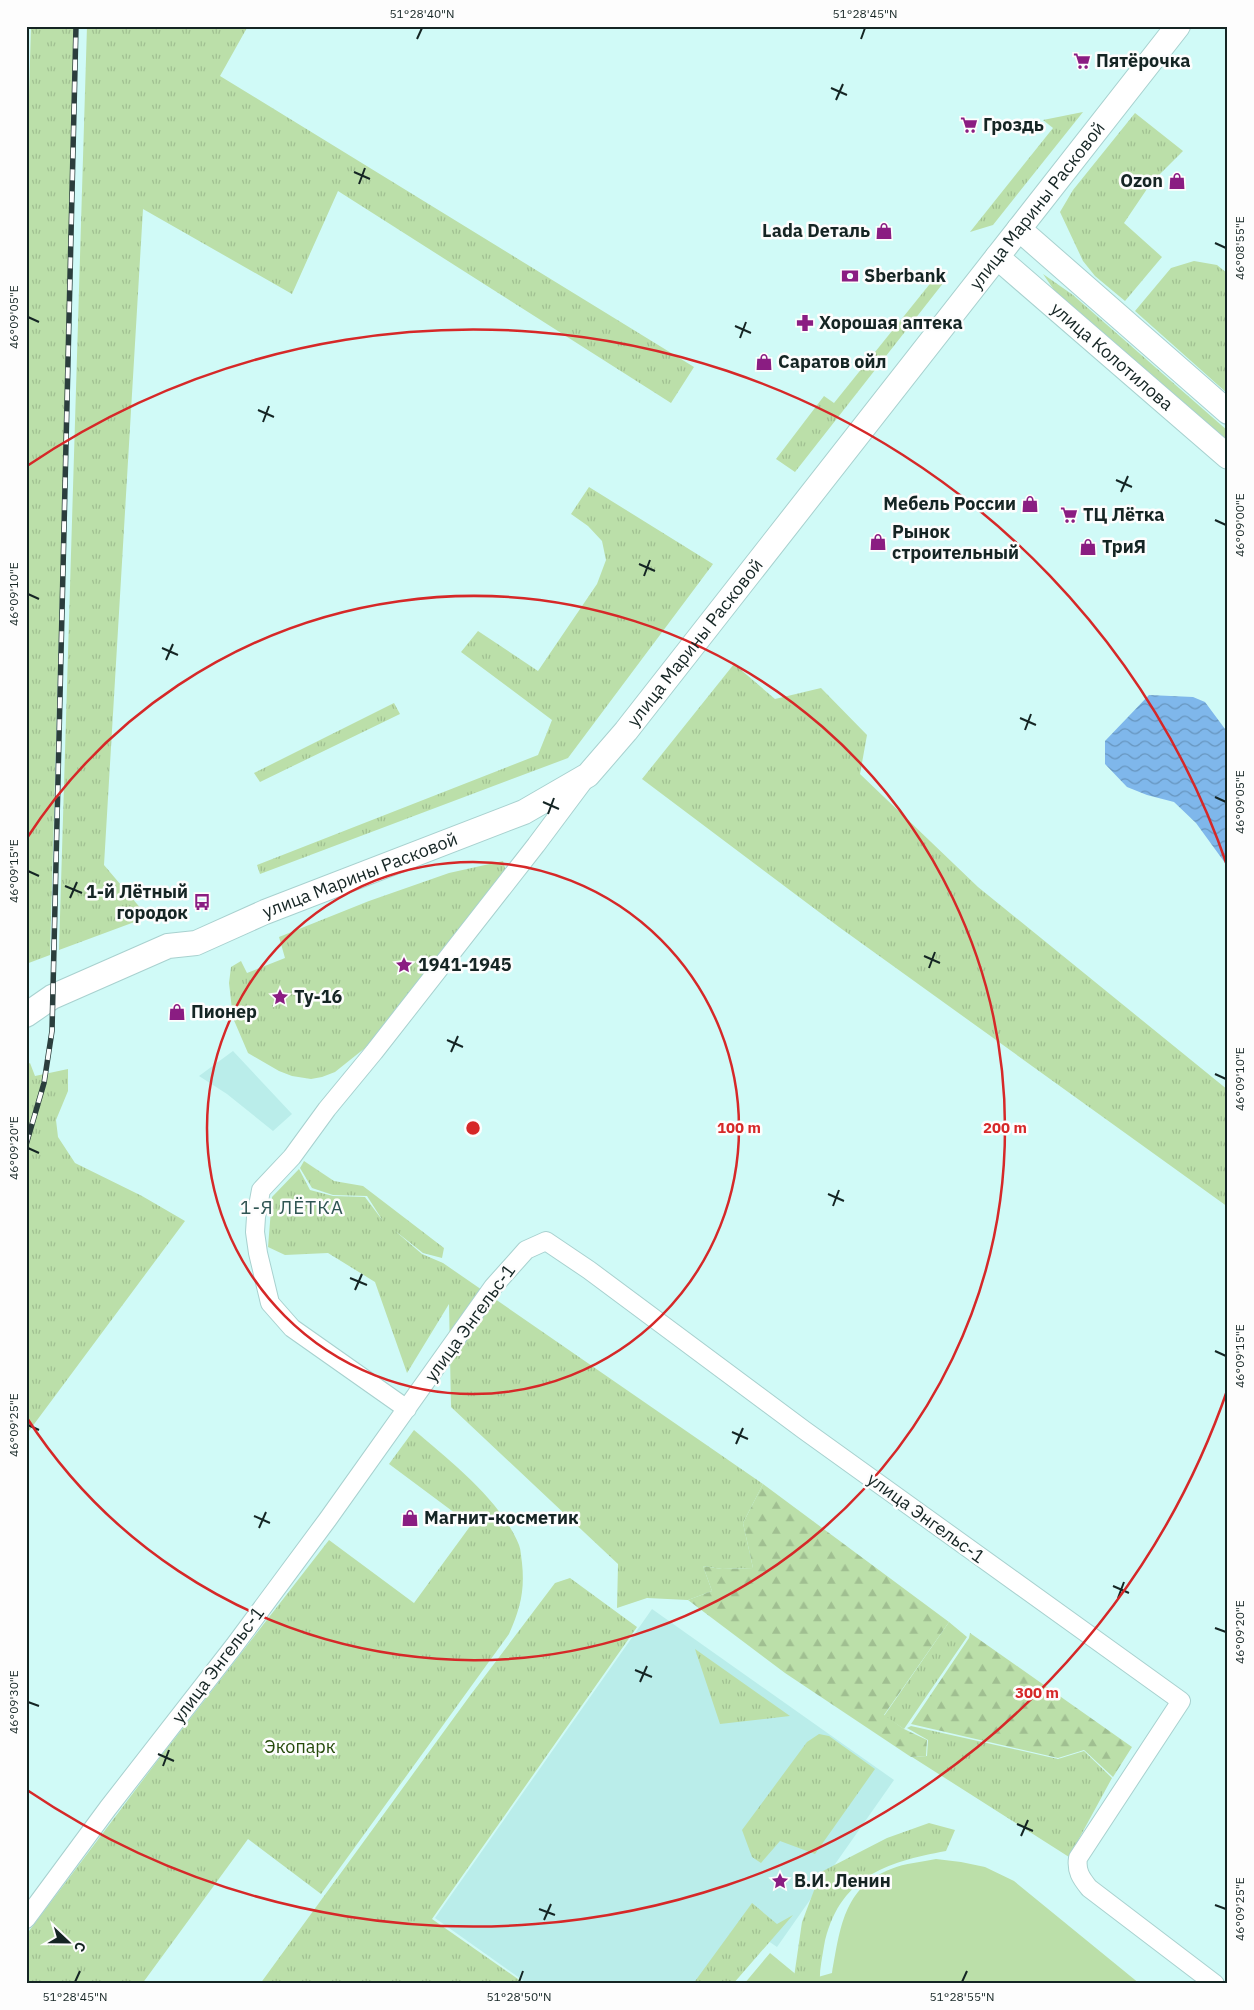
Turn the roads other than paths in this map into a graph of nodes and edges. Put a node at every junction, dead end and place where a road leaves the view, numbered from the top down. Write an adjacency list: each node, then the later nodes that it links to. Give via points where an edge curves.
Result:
1 (1178, 26): 2 (main road, улица Марины Расковой)
2 (1019, 228): 3 (main road, улица Марины Расковой); 4 (main road, улица Колотилова)
3 (997, 257): 5 (main road, улица Колотилова); 6 (main road, улица Марины Расковой, via 626,731)
4 (1228, 412)
5 (1228, 457)
6 (588, 775): 7 (main road, улица Марины Расковой, via 524,812 265,912 196,943 168,946 52,997); 8 (street, via 292,1157 261,1190 256,1217 258,1253 270,1303 292,1328)
7 (26, 1015)
8 (407, 1409): 9 (street, улица Энгельс-1, via 234,1646); 10 (street, улица Энгельс-1, via 493,1287 526,1250 546,1241 589,1270 796,1424 1181,1701 1078,1858 1076,1868 1089,1888)
9 (26, 1919)
10 (1214, 1984)

